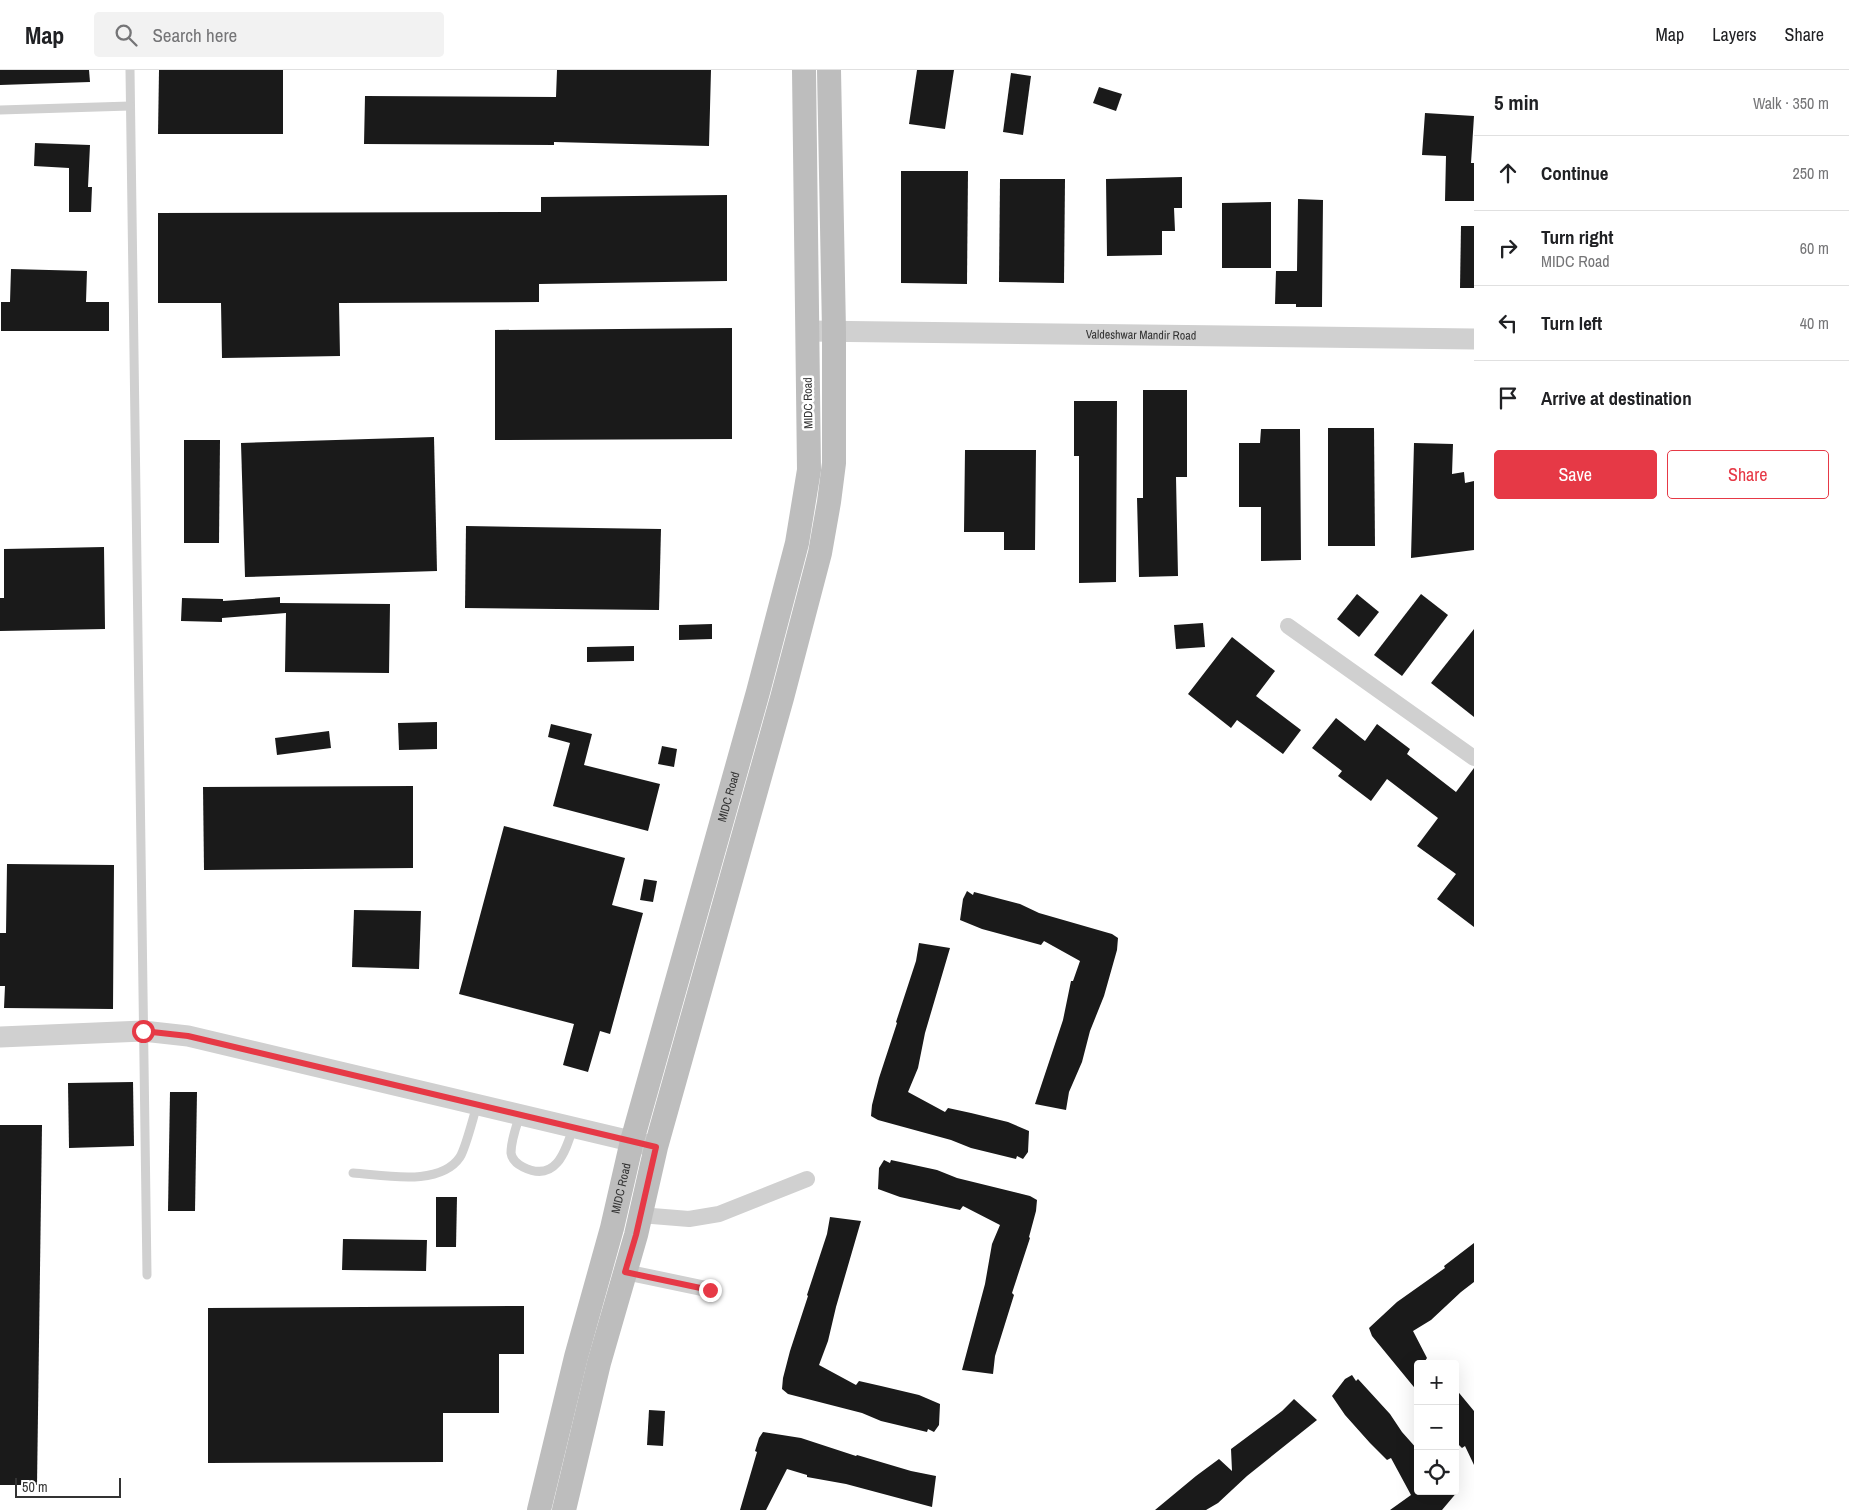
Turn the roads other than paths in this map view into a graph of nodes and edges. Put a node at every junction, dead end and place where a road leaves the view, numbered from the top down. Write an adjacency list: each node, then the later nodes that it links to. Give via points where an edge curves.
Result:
1 (130, 70): 4 (lane)
2 (804, 70): 6 (main road, MIDC Road)
3 (829, 70): 7 (main road, MIDC Road)
4 (130, 106): 5 (lane); 11 (lane)
5 (0, 110)
6 (807, 331): 7 (street, Valdeshwar Mandir Road); 16 (main road, MIDC Road, via 809,470 797,543)
7 (834, 331): 8 (street, Valdeshwar Mandir Road); 17 (main road, MIDC Road, via 834,463 820,552)
8 (1474, 339)
9 (1288, 626): 10 (street)
10 (1474, 758)
11 (143, 1031): 12 (street); 13 (street, via 188,1036); 22 (lane)
12 (0, 1037)
13 (477, 1105): 14 (street); 18 (lane, via 460,1156 447,1169 421,1177)
14 (520, 1115): 15 (street); 15 (lane, via 511,1155 516,1163 539,1172 549,1171 557,1165)
15 (574, 1128): 16 (street)
16 (632, 1141): 17 (street); 24 (main road, MIDC Road)
17 (656, 1147): 20 (main road, MIDC Road)
18 (353, 1173)
19 (807, 1179): 20 (street, via 719,1214 689,1219)
20 (640, 1215): 21 (main road, MIDC Road)
21 (625, 1272): 23 (street); 25 (main road, MIDC Road)
22 (147, 1275)
23 (710, 1290)
24 (539, 1510)
25 (564, 1510)

